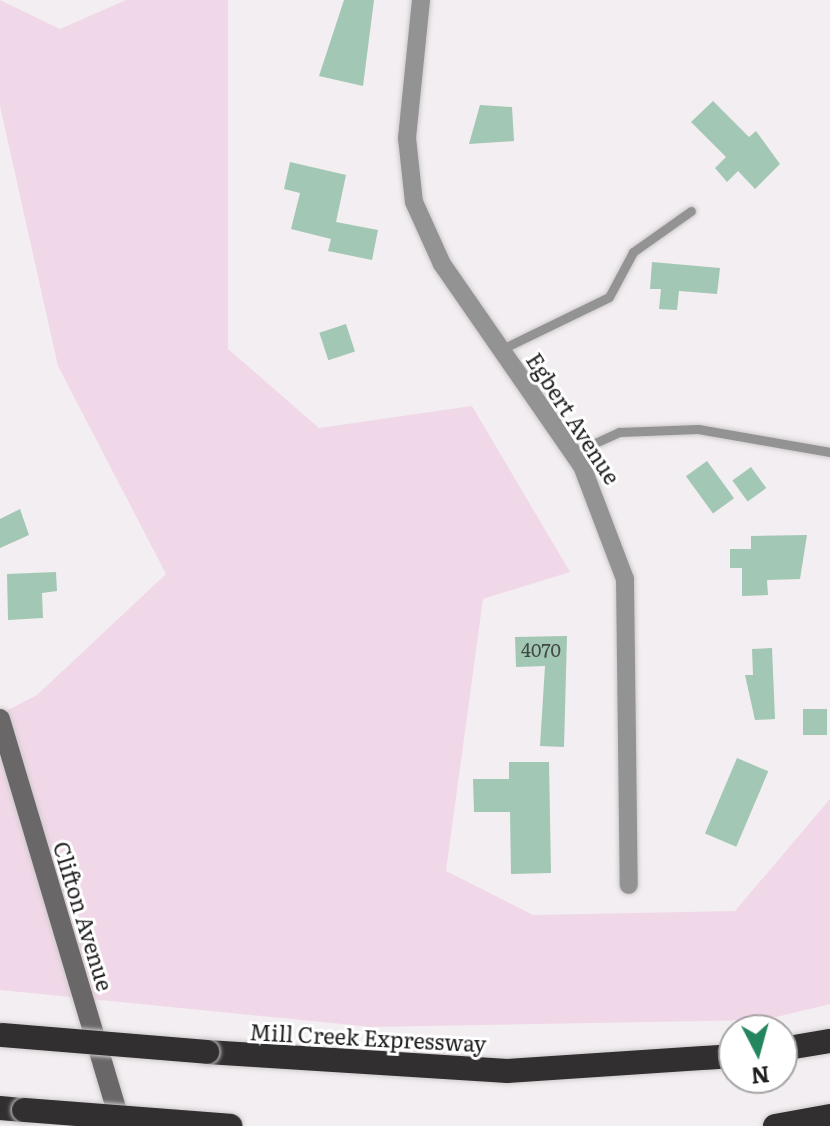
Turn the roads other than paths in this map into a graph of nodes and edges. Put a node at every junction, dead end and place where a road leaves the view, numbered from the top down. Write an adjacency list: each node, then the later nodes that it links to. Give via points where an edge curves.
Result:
1 (421, 0): 3 (street, Egbert Avenue, via 407,138 414,202 442,264)
2 (691, 211): 3 (lane, via 633,252 609,297)
3 (500, 350): 5 (street, Egbert Avenue)
4 (830, 452): 5 (lane, via 698,429 619,432)
5 (573, 453): 7 (street, Egbert Avenue, via 600,501 625,579)
6 (0, 719): 14 (main road, Clifton Avenue)
7 (629, 885)
8 (1, 1035): 11 (highway, Mill Creek Expressway, bridge, via 507,1071)
9 (830, 1041): 10 (highway)
10 (798, 1046)
11 (718, 1057)
12 (12, 1109): 15 (highway, bridge)
13 (830, 1116): 16 (highway)
14 (121, 1126)
15 (230, 1126)
16 (775, 1126)

